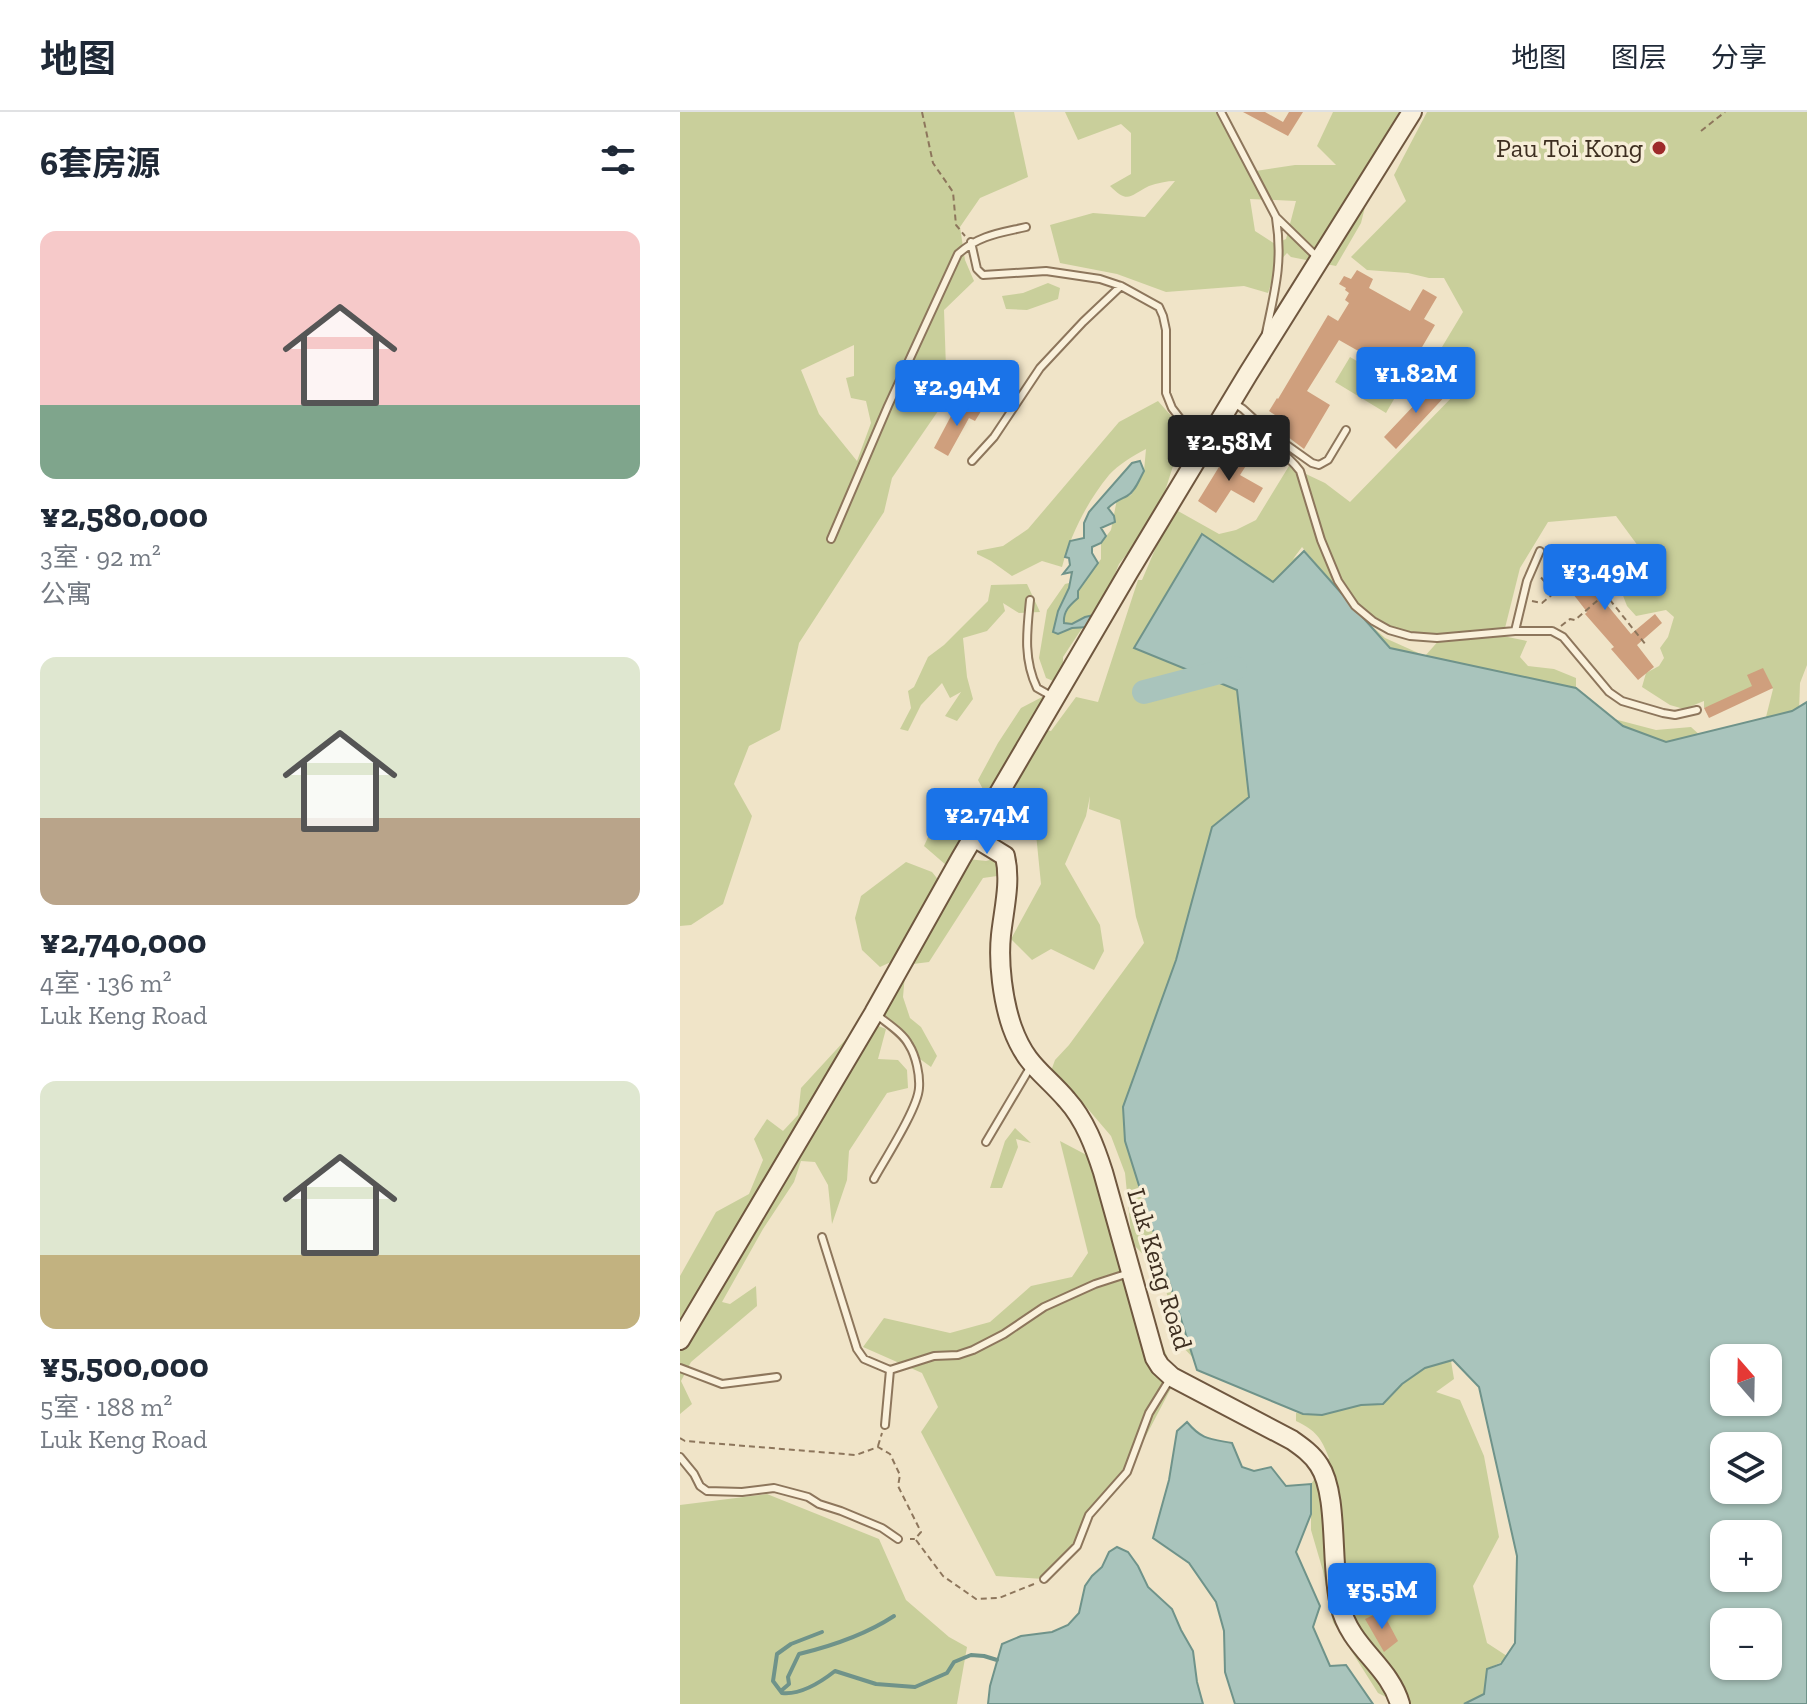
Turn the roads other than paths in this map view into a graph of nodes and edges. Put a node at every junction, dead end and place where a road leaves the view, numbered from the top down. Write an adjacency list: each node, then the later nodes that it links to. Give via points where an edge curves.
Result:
1 (1221, 112): 3 (lane)
2 (1412, 112): 6 (main road)
3 (1276, 217): 6 (lane); 8 (lane, via 1279,266)
4 (1026, 227): 5 (lane)
5 (971, 242): 7 (lane, via 983,275 1046,271); 13 (lane, via 958,254)
6 (1320, 259): 8 (main road)
7 (1121, 286): 11 (lane, via 1159,307 1166,330 1166,393 1172,408 1182,421); 12 (lane, via 1040,368)
8 (1261, 352): 9 (main road)
9 (1227, 408): 10 (lane, via 1243,409 1319,465 1328,460); 11 (main road); 16 (lane, via 1296,465 1338,581 1373,621 1410,636 1437,638)
10 (1346, 430)
11 (1211, 437): 17 (main road)
12 (972, 461)
13 (831, 539)
14 (1540, 551): 16 (lane)
15 (1030, 600): 17 (lane, via 1026,643 1032,678 1037,688)
16 (1515, 631): 18 (lane, via 1552,631 1563,637 1622,701 1675,715)
17 (1055, 698): 19 (main road)
18 (1697, 710)
19 (974, 837): 20 (main road); 21 (main road, Luk Keng Road, via 1005,856 1000,944 1005,996 1013,1031)
20 (874, 1013): 23 (lane, via 909,1044 919,1090); 26 (main road)
21 (1031, 1065): 22 (lane); 25 (main road, Luk Keng Road, via 1070,1103 1092,1141)
22 (986, 1142)
23 (874, 1179)
24 (822, 1237): 28 (lane, via 857,1349 864,1359)
25 (1131, 1273): 28 (lane, via 1057,1300 973,1350); 30 (main road, Luk Keng Road, via 1155,1358)
26 (680, 1340)
27 (680, 1368): 29 (lane, via 722,1384)
28 (890, 1370): 31 (lane)
29 (777, 1377)
30 (1172, 1377): 34 (lane, via 1149,1413 1127,1472 1089,1515 1077,1546); 35 (main road, Luk Keng Road, via 1292,1440 1319,1464 1328,1490 1340,1608 1353,1636 1393,1685)
31 (885, 1425)
32 (680, 1457): 33 (lane, via 707,1491 774,1488 808,1497)
33 (898, 1539)
34 (1044, 1579)
35 (1400, 1704)

